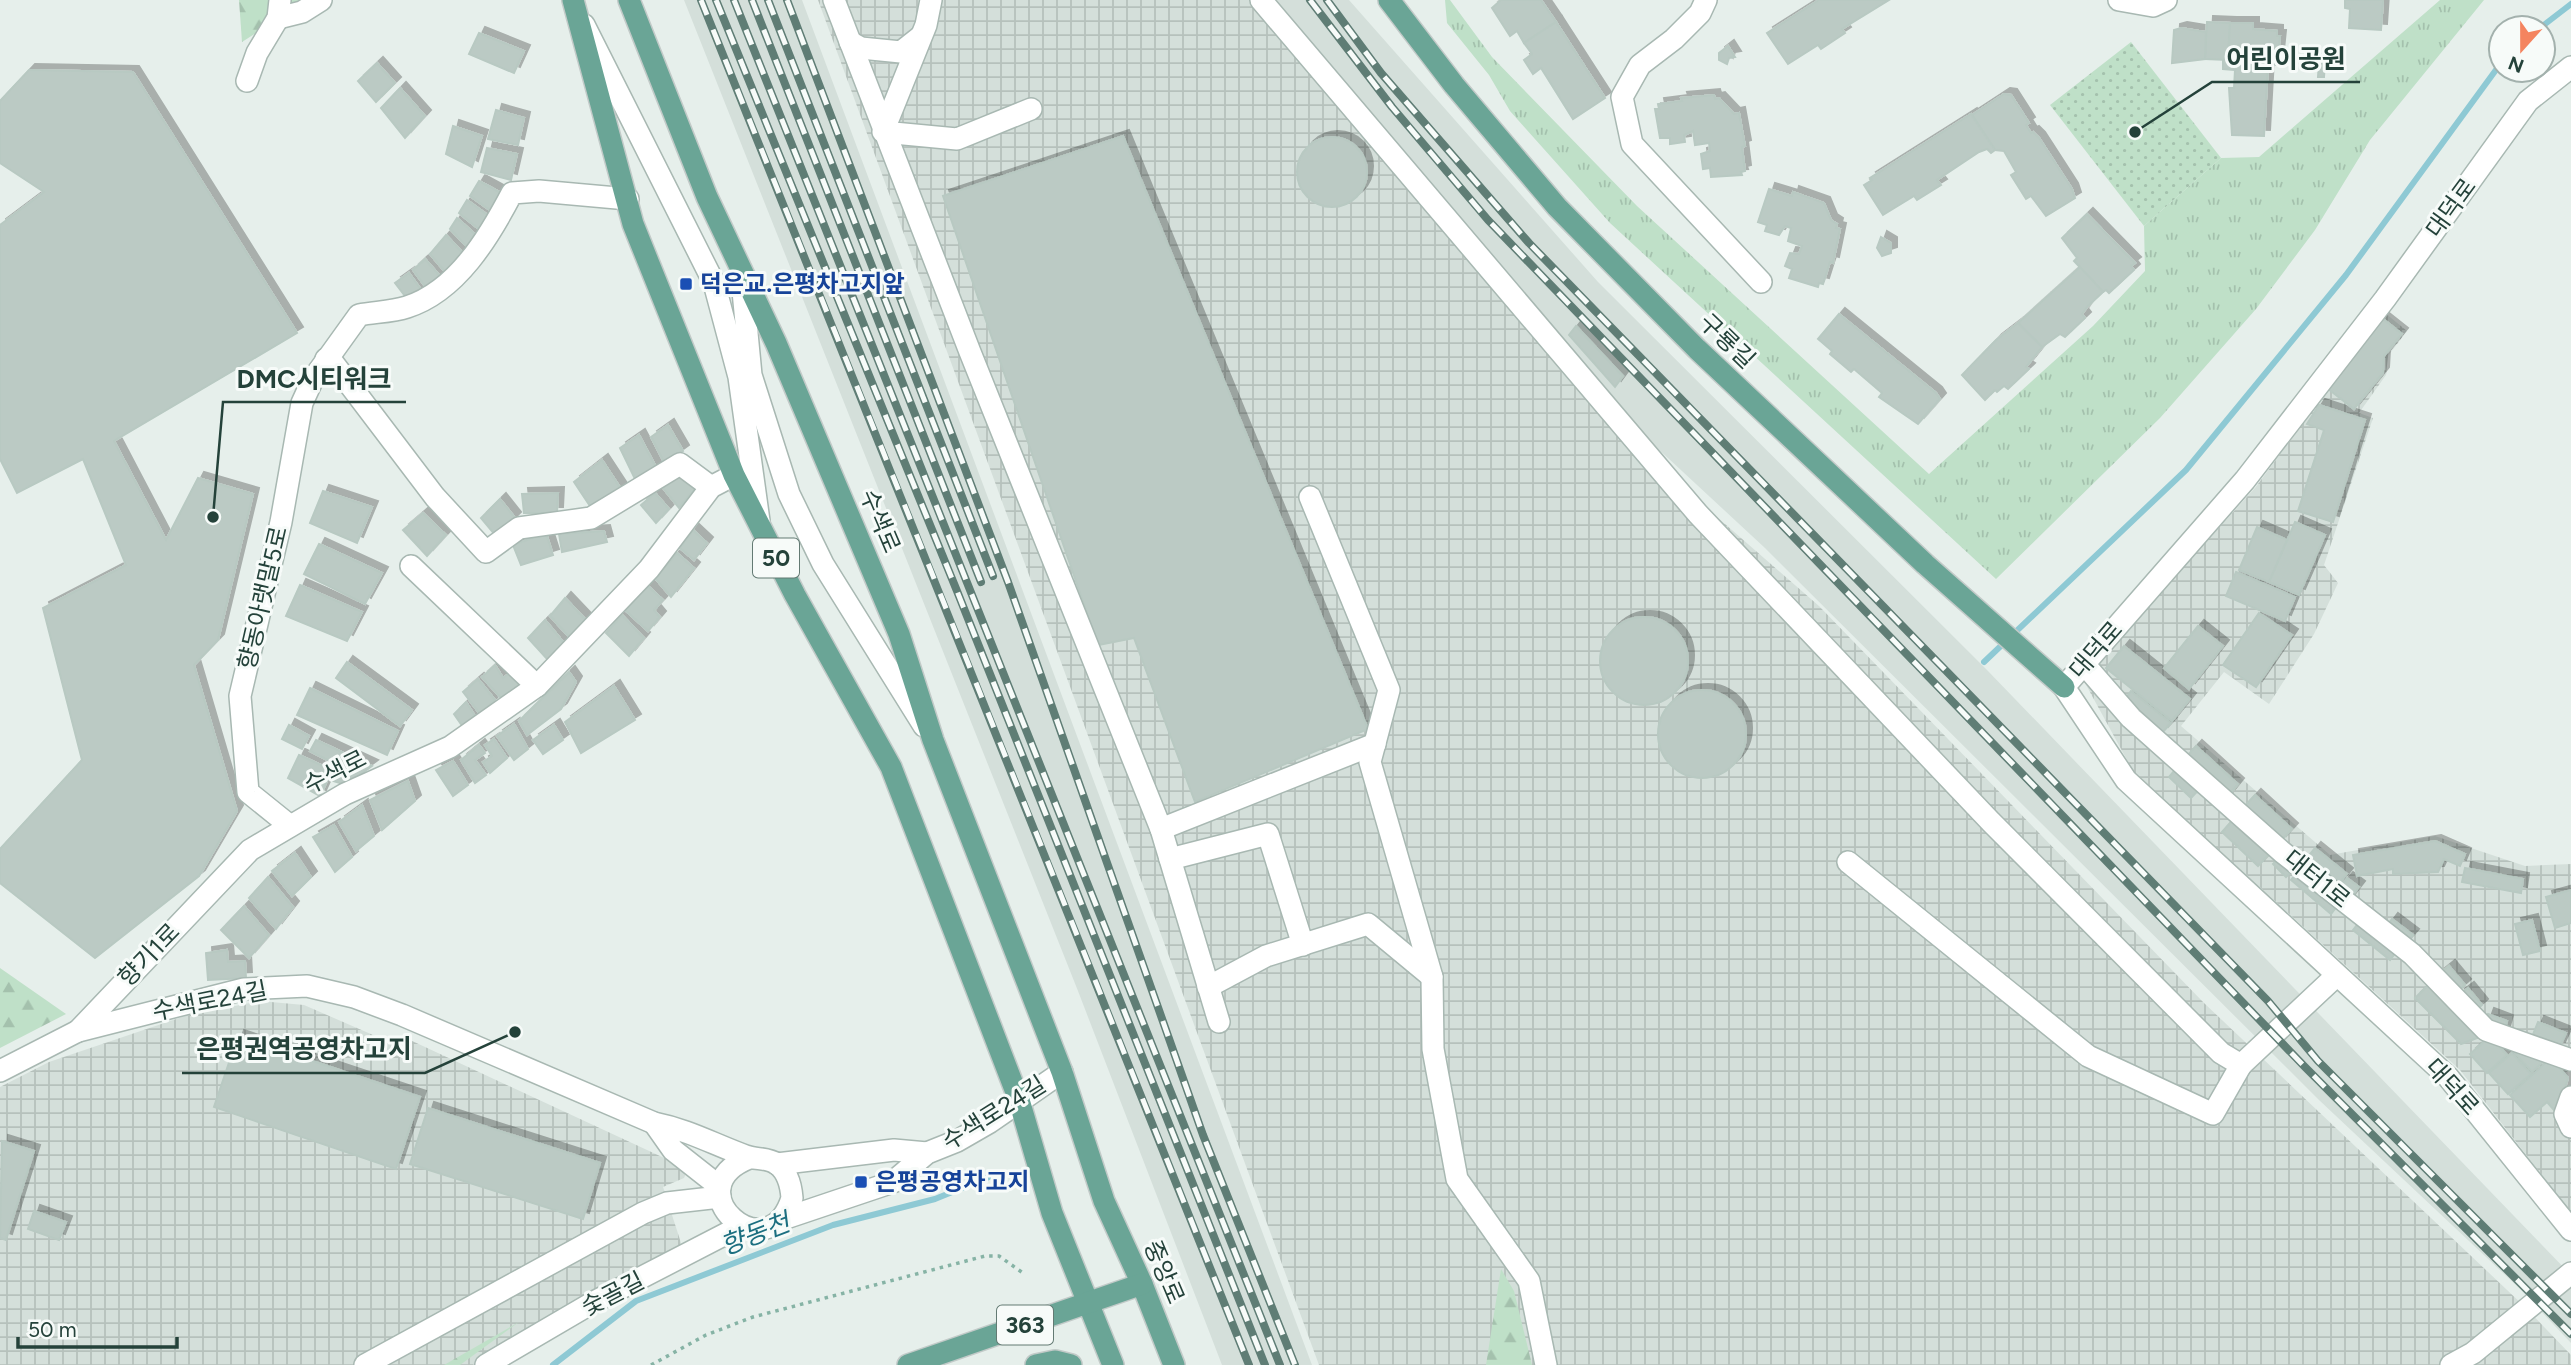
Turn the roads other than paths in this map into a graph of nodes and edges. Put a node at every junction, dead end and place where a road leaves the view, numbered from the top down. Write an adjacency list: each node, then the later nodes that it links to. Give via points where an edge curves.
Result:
1 (321, 0): 11 (street, via 302,12)
2 (629, 0): 19 (main road, 수색로, via 707,197)
3 (834, 0): 13 (street)
4 (931, 0): 12 (street)
5 (1261, 0): 43 (street, via 1698,514 1991,822 2221,1053)
6 (1389, 0): 28 (main road, 구룡길, via 1557,206 1697,349)
7 (1706, 0): 20 (street, via 1700,13 1674,39 1640,65 1622,97 1632,144)
8 (2119, 0): 9 (street, via 2153,6)
9 (2166, 0)
10 (574, 4): 18 (main road, 50); 25 (street, via 714,283 739,377)
11 (279, 9): 15 (street)
12 (924, 30): 13 (street, via 901,52 860,48); 17 (street)
13 (850, 42): 17 (street)
14 (2571, 67): 27 (street, 대덕로, via 2528,101 2385,299 2245,480)
15 (247, 81)
16 (1031, 109): 17 (street, via 957,139)
17 (883, 132): 33 (street)
18 (628, 199): 21 (street, via 512,193 484,243 460,270 434,293 408,307 359,315); 22 (main road, 50, via 633,224)
19 (741, 268): 30 (main road, 수색로, via 899,634); 30 (street, via 751,375 789,494 823,564)
20 (1761, 282)
21 (326, 359): 23 (street, via 334,363 435,497 486,552 519,528 591,518 680,464); 32 (street, 향동아랫말5로, via 302,403 281,522 240,696 248,792)
22 (734, 475): 23 (street, 수색로); 25 (main road, 50)
23 (711, 487): 29 (street, 수색로, via 649,569)
24 (1310, 497): 31 (street, via 1389,690)
25 (759, 525): 47 (main road, 50, via 891,767)
26 (411, 566): 29 (street)
27 (2084, 664): 28 (street, 대덕로); 42 (street, 대터1로, via 2131,718 2282,852 2412,954 2486,1030)
28 (2057, 681): 38 (street, 대덕로, via 2126,780)
29 (537, 686): 32 (street, 수색로, via 450,747)
30 (933, 740): 45 (main road, 수색로)
31 (1375, 744): 33 (street); 37 (street, via 1370,762)
32 (289, 825): 41 (street, 향기1로, via 250,850)
33 (1161, 829): 34 (street)
34 (1170, 859): 36 (street, via 1268,834); 39 (street)
35 (1847, 862): 43 (street, via 2088,1056 2213,1114)
36 (1303, 945): 37 (street, via 1368,925); 39 (street, via 1266,956)
37 (1432, 976): 67 (street, via 1433,1049 1457,1179 1529,1281)
38 (2336, 976): 43 (street); 56 (street, 대덕로, via 2448,1077)
39 (1208, 987): 40 (street)
40 (1219, 1022)
41 (78, 1031): 44 (street, 향기1로); 48 (street, 수색로24길, via 244,989 306,986 402,1015)
42 (2571, 1060)
43 (2241, 1065)
44 (0, 1071)
45 (1062, 1072): 47 (street, 수색로24길); 58 (main road, 중앙로, via 1104,1201)
46 (2571, 1097): 49 (street, via 2565,1114)
47 (1019, 1100): 50 (street, 수색로24길, via 957,1141); 59 (main road, via 1052,1213)
48 (654, 1123): 51 (street, 수색로24길, via 687,1130); 53 (street, via 673,1150)
49 (2571, 1127)
50 (927, 1153): 52 (street, 수색로24길, via 894,1150); 54 (street, 수색로24길, via 893,1182)
51 (750, 1158): 52 (street, 수색로24길); 53 (street, via 731,1168)
52 (778, 1164): 54 (street, via 786,1174 792,1198)
53 (720, 1192): 55 (street, via 731,1219); 60 (street, via 643,1213)
54 (780, 1220): 55 (street, 수색로24길, via 768,1227)
55 (741, 1226): 61 (street, 숯골길, via 592,1303)
56 (2571, 1230)
57 (2571, 1273): 68 (street, via 2473,1353)
58 (1142, 1283): 59 (main road, 363); 66 (main road, 중앙로)
59 (1090, 1304): 62 (main road, 363); 65 (main road)
60 (365, 1365)
61 (486, 1365)
62 (908, 1365)
63 (1036, 1365): 64 (main road, via 1055,1361)
64 (1071, 1365)
65 (1113, 1365)
66 (1174, 1365)
67 (1546, 1365)
68 (2451, 1365)

